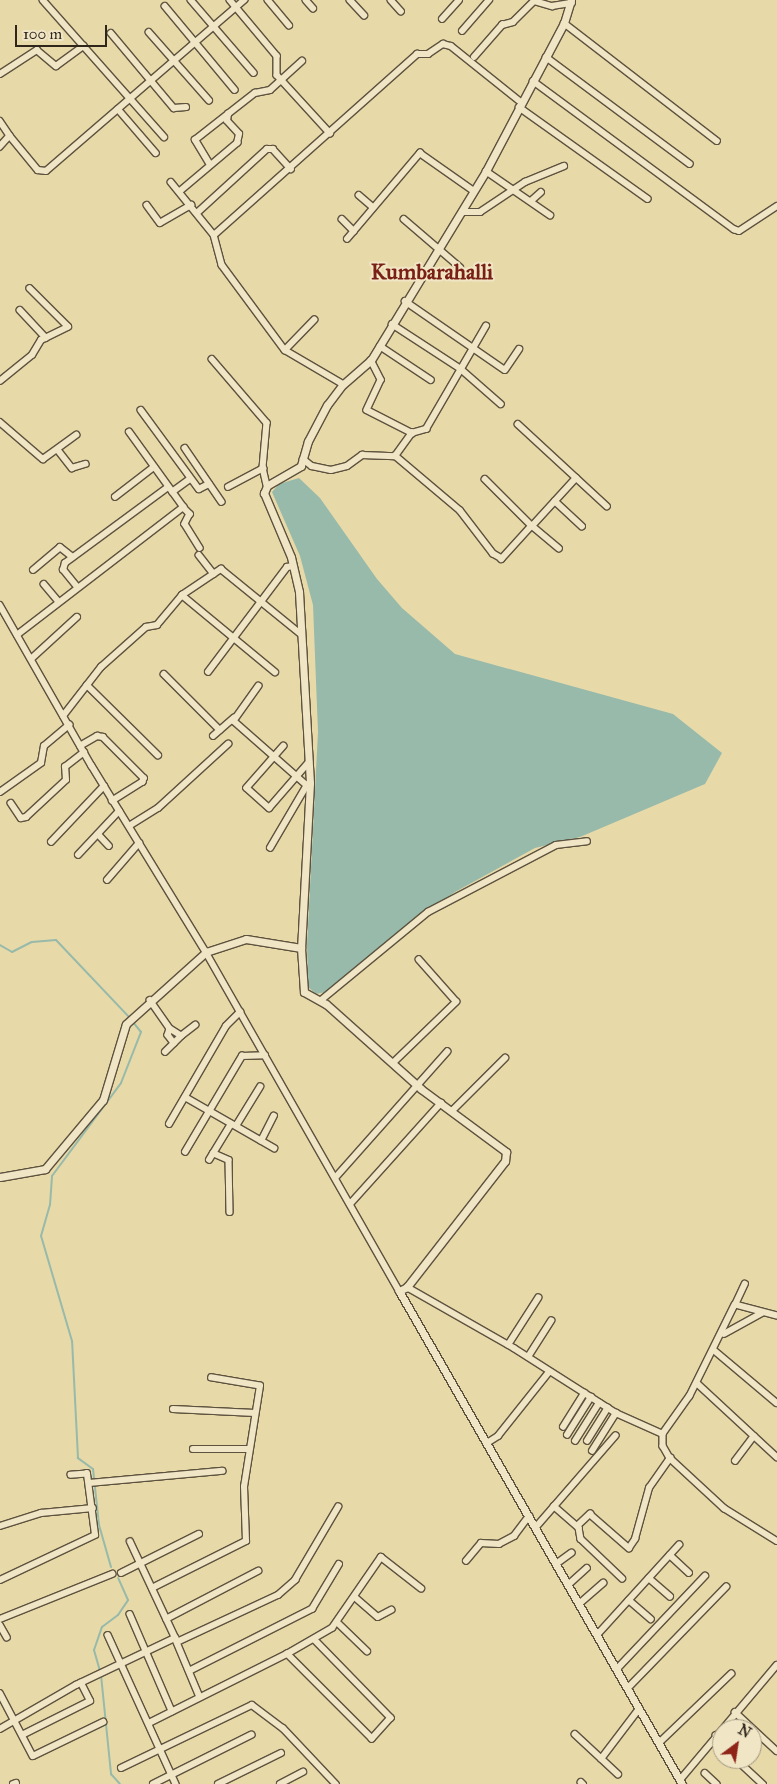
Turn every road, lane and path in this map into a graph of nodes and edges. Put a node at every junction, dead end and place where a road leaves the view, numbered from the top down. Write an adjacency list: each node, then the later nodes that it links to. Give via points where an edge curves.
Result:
1 (190, 0): 20 (street)
2 (230, 0): 13 (street)
3 (244, 0): 13 (street)
4 (268, 0): 19 (street)
5 (306, 0): 14 (street)
6 (350, 0): 16 (street)
7 (391, 0): 15 (street)
8 (459, 0): 17 (street)
9 (489, 0): 21 (street)
10 (45, 1): 25 (street)
11 (571, 1): 18 (street); 26 (street, via 552,6 534,1 513,22 502,25)
12 (165, 6): 24 (street)
13 (236, 7): 20 (street); 33 (street, via 277,56 276,71)
14 (313, 8)
15 (401, 10)
16 (364, 15)
17 (442, 19)
18 (564, 23): 27 (street); 46 (street)
19 (290, 25)
20 (214, 26): 24 (street); 30 (street)
21 (462, 31)
22 (149, 32): 28 (street)
23 (111, 33): 32 (street)
24 (195, 41): 28 (street); 35 (street)
25 (84, 46): 31 (street, via 56,66 37,50); 36 (street)
26 (474, 57)
27 (546, 57): 34 (street); 49 (street)
28 (174, 60): 32 (street); 37 (street)
29 (302, 60): 33 (street)
30 (254, 73)
31 (0, 74)
32 (151, 80): 36 (street); 39 (street, via 174,108)
33 (282, 80): 41 (street, via 270,90 255,93); 43 (street)
34 (533, 81): 38 (street); 64 (street, via 734,229 739,230)
35 (234, 90)
36 (128, 100): 40 (street); 45 (street)
37 (209, 100)
38 (520, 105): 43 (street, via 444,44 428,54 417,54); 53 (street); 60 (street)
39 (186, 107)
40 (118, 109): 44 (street, via 46,171 38,170); 48 (street)
41 (228, 114): 50 (street, via 227,121 240,138); 50 (street, via 195,140)
42 (0, 121): 44 (street)
43 (330, 133): 52 (street)
44 (10, 136): 47 (street)
45 (164, 137)
46 (717, 141)
47 (0, 147)
48 (156, 153)
49 (690, 164)
50 (210, 165): 56 (street)
51 (564, 166): 55 (street, via 525,182)
52 (291, 168): 66 (street, via 273,149 267,149); 72 (street)
53 (486, 171): 55 (street); 57 (street)
54 (171, 182): 56 (street)
55 (515, 190): 61 (street); 67 (street, via 480,212)
56 (180, 191): 63 (street)
57 (474, 191): 65 (street, via 420,153); 67 (street)
58 (542, 192): 61 (street)
59 (359, 196): 65 (street)
60 (648, 199)
61 (531, 201): 68 (street)
62 (147, 205): 63 (street, via 160,223)
63 (191, 205): 66 (street)
64 (777, 206)
65 (373, 207): 71 (street)
66 (198, 212): 72 (street)
67 (462, 212): 74 (street)
68 (550, 215)
69 (342, 219): 71 (street)
70 (404, 219): 74 (street)
71 (354, 230): 73 (street)
72 (214, 235): 86 (street, via 222,264)
73 (347, 239)
74 (438, 248): 75 (street); 77 (street)
75 (460, 268)
76 (30, 289): 82 (street, via 68,327)
77 (405, 301): 80 (street); 84 (street)
78 (20, 310): 82 (street)
79 (314, 320): 86 (street)
80 (392, 324): 83 (street); 89 (street)
81 (486, 326): 84 (street)
82 (44, 339): 91 (street)
83 (380, 346): 88 (street); 90 (street)
84 (474, 347): 85 (street, via 506,370); 89 (street)
85 (519, 349)
86 (285, 350): 92 (street)
87 (212, 359): 106 (street, via 266,423)
88 (371, 360): 92 (street); 98 (street, via 381,380 367,410)
89 (461, 369): 93 (street); 98 (street, via 426,429)
90 (431, 380)
91 (0, 381)
92 (343, 384): 103 (street, via 327,405)
93 (501, 404)
94 (141, 410): 108 (street)
95 (0, 422): 101 (street, via 38,458 48,458)
96 (518, 424): 107 (street)
97 (129, 432): 105 (street)
98 (412, 433): 102 (street)
99 (76, 435): 101 (street)
100 (185, 448): 110 (street)
101 (58, 450): 104 (street, via 72,468)
102 (395, 456): 103 (street, via 362,455 347,466 331,470 312,466); 119 (street, via 460,511 497,558 506,556)
103 (304, 459): 111 (street, via 299,469)
104 (85, 464)
105 (154, 467): 113 (street); 114 (street)
106 (263, 468): 111 (street); 112 (street)
107 (576, 478): 115 (street); 117 (street)
108 (190, 479): 110 (street, via 199,489); 113 (street)
109 (484, 480): 119 (street)
110 (209, 484): 116 (street)
111 (267, 486): 125 (street, via 264,494)
112 (228, 487)
113 (170, 490): 118 (street); 124 (street)
114 (114, 497)
115 (555, 501): 119 (street); 120 (street)
116 (222, 502)
117 (607, 506)
118 (183, 507): 121 (street, via 190,514 185,524); 129 (street)
119 (532, 526): 122 (street)
120 (582, 526)
121 (200, 548)
122 (559, 549)
123 (199, 555): 127 (street)
124 (73, 557): 126 (street, via 60,546); 129 (street, via 63,570)
125 (293, 566): 131 (street, via 287,568); 135 (street)
126 (33, 570)
127 (214, 574): 130 (street); 131 (street, via 226,569)
128 (44, 584): 132 (street)
129 (77, 587): 132 (street)
130 (182, 595): 137 (street); 142 (street, via 157,625 146,627)
131 (262, 601): 135 (street); 137 (street)
132 (59, 602): 136 (street)
133 (1, 607): 136 (street)
134 (77, 617): 138 (street)
135 (301, 634): 154 (street)
136 (17, 635): 138 (street)
137 (234, 638): 139 (street); 140 (street)
138 (31, 659): 144 (street)
139 (208, 672)
140 (275, 672)
141 (164, 674): 147 (street)
142 (87, 685): 144 (street); 152 (street)
143 (259, 686): 145 (street)
144 (63, 716): 146 (street)
145 (234, 718): 147 (street); 153 (street)
146 (69, 725): 151 (street); 158 (street, via 44,746 41,763)
147 (220, 730): 148 (street)
148 (213, 736)
149 (228, 744): 162 (street, via 158,808)
150 (284, 746): 153 (street)
151 (82, 749): 156 (street); 159 (street, via 97,736 103,736 144,778 143,782); 160 (street, via 65,768 66,780 26,817 21,818)
152 (158, 755)
153 (275, 757): 155 (street); 155 (street, via 247,788 267,807)
154 (309, 762): 155 (street); 157 (street)
155 (297, 776): 157 (street)
156 (104, 786): 159 (street); 165 (street)
157 (308, 786): 168 (street); 171 (street)
158 (0, 792)
159 (114, 801): 161 (street)
160 (11, 803)
161 (120, 811): 162 (street); 163 (street)
162 (129, 826): 166 (street)
163 (98, 834): 167 (street); 169 (street)
164 (587, 841): 175 (street, via 556,845 428,912)
165 (52, 842)
166 (139, 843): 170 (street); 172 (street)
167 (110, 846)
168 (270, 848)
169 (78, 854)
170 (107, 880)
171 (301, 948): 172 (street, via 246,939); 175 (street, via 304,992)
172 (206, 952): 174 (street); 176 (street)
173 (419, 960): 185 (street, via 456,1002)
174 (150, 1000): 178 (street); 200 (street, via 128,1022 103,1100 45,1169)
175 (320, 1001): 185 (street)
176 (240, 1012): 183 (street); 188 (street, via 226,1026)
177 (195, 1024): 179 (street)
178 (170, 1029): 179 (street); 180 (street, via 168,1036)
179 (181, 1036): 180 (street)
180 (174, 1043): 181 (street)
181 (165, 1052)
182 (447, 1052): 186 (street)
183 (265, 1055): 191 (street, via 242,1056); 201 (street)
184 (505, 1058): 190 (street)
185 (393, 1064): 186 (street)
186 (418, 1086): 189 (street); 201 (street)
187 (260, 1087): 194 (street)
188 (185, 1096): 191 (street); 193 (street)
189 (442, 1103): 190 (street); 202 (street)
190 (452, 1110): 205 (street, via 506,1152 507,1157)
191 (210, 1111): 194 (street); 197 (street)
192 (274, 1116): 195 (street)
193 (169, 1124)
194 (234, 1125): 195 (street); 198 (street)
195 (261, 1141): 196 (street)
196 (274, 1148)
197 (185, 1152)
198 (213, 1153): 199 (street); 203 (street, via 229,1160)
199 (209, 1160)
200 (0, 1177)
201 (335, 1178): 202 (street)
202 (350, 1204): 206 (street)
203 (230, 1212)
204 (745, 1284): 208 (street)
205 (407, 1287): 206 (street); 213 (street)
206 (399, 1290): 234 (street)
207 (538, 1298): 213 (street)
208 (735, 1305): 209 (street); 212 (street)
209 (762, 1313): 210 (street); 212 (street)
210 (777, 1316)
211 (551, 1321): 215 (street)
212 (724, 1334): 214 (street)
213 (508, 1344): 215 (street)
214 (714, 1350): 218 (street); 222 (street)
215 (528, 1357): 216 (street)
216 (549, 1372): 219 (street); 234 (street, via 498,1436)
217 (212, 1378): 226 (street, via 260,1386)
218 (697, 1384): 228 (street); 231 (street)
219 (584, 1393): 220 (street); 227 (street)
220 (591, 1398): 221 (street); 229 (street)
221 (599, 1403): 223 (street); 232 (street)
222 (777, 1404)
223 (608, 1408): 225 (street); 233 (street)
224 (172, 1409): 226 (street)
225 (616, 1413): 228 (street); 237 (street)
226 (255, 1414): 236 (street)
227 (563, 1427)
228 (663, 1434): 239 (street, via 663,1446)
229 (568, 1436)
230 (615, 1436): 244 (street)
231 (754, 1436): 238 (street); 240 (street)
232 (575, 1441)
233 (587, 1441)
234 (487, 1443): 247 (street)
235 (194, 1449): 236 (street)
236 (249, 1449): 273 (street, via 244,1487 246,1541)
237 (592, 1451)
238 (777, 1457)
239 (670, 1458): 249 (street, via 649,1488 635,1539 629,1548 592,1515); 252 (street, via 724,1508)
240 (735, 1461)
241 (222, 1471): 243 (street)
242 (71, 1475): 243 (street, via 88,1474)
243 (90, 1483): 246 (street)
244 (554, 1506): 249 (street); 250 (street)
245 (338, 1507): 290 (street, via 295,1580 278,1595)
246 (93, 1508): 248 (street, via 45,1512); 269 (street, via 95,1534)
247 (529, 1516): 250 (street); 257 (street, via 514,1536 499,1544 482,1543)
248 (0, 1526)
249 (577, 1526): 267 (street, via 581,1539)
250 (536, 1527): 259 (street)
251 (200, 1534): 260 (street)
252 (777, 1541)
253 (130, 1542): 260 (street)
254 (679, 1545): 256 (street)
255 (571, 1552): 259 (street)
256 (670, 1555): 264 (street); 268 (street)
257 (466, 1561)
258 (340, 1564): 297 (street, via 312,1609)
259 (556, 1564): 271 (street)
260 (140, 1565): 263 (street); 273 (street)
261 (588, 1568): 271 (street)
262 (258, 1571): 281 (street)
263 (121, 1573)
264 (689, 1573)
265 (112, 1574): 283 (street)
266 (705, 1576): 296 (street)
267 (622, 1578)
268 (649, 1578): 275 (street); 277 (street)
269 (0, 1580)
270 (602, 1583): 278 (street)
271 (568, 1585): 278 (street)
272 (726, 1587): 300 (street)
273 (152, 1588): 281 (street)
274 (421, 1588): 276 (street, via 381,1557)
275 (670, 1596)
276 (355, 1598): 279 (street, via 378,1617); 284 (street)
277 (629, 1600): 282 (street); 287 (street)
278 (579, 1604): 287 (street)
279 (390, 1610)
280 (130, 1614): 292 (street)
281 (166, 1619): 290 (street)
282 (651, 1619)
283 (0, 1620)
284 (337, 1622): 289 (street); 291 (street)
285 (0, 1625): 288 (street)
286 (108, 1635): 294 (street)
287 (596, 1635): 296 (street)
288 (7, 1637)
289 (314, 1639): 293 (street); 293 (street, via 391,1718 372,1739)
290 (176, 1640): 292 (street); 297 (street)
291 (367, 1651)
292 (146, 1652): 294 (street); 304 (street)
293 (287, 1654): 302 (street)
294 (122, 1663): 299 (street); 309 (street)
295 (777, 1665): 305 (street)
296 (617, 1669): 300 (street)
297 (189, 1672): 302 (street)
298 (732, 1674): 315 (street)
299 (81, 1683): 307 (street); 312 (street, via 90,1701)
300 (628, 1688): 303 (street)
301 (0, 1693): 307 (street)
302 (200, 1697): 304 (street)
303 (639, 1709): 315 (street); 319 (street)
304 (172, 1711): 309 (street)
305 (735, 1712): 306 (street); 317 (street)
306 (729, 1719)
307 (12, 1720): 310 (street); 312 (street)
308 (103, 1722): 312 (street, via 33,1756)
309 (149, 1723): 316 (street)
310 (0, 1728)
311 (575, 1734): 319 (street)
312 (22, 1735)
313 (251, 1735): 325 (street)
314 (712, 1740): 326 (street)
315 (659, 1744): 326 (street)
316 (161, 1750): 320 (street); 325 (street); 331 (street, via 252,1705 283,1728)
317 (777, 1751)
318 (281, 1753): 329 (street)
319 (601, 1759): 324 (street)
320 (121, 1768)
321 (747, 1769): 333 (street)
322 (303, 1772): 330 (street)
323 (705, 1773): 332 (street)
324 (618, 1774)
325 (172, 1775): 327 (street); 328 (street)
326 (679, 1783)
327 (153, 1784)
328 (176, 1784)
329 (218, 1784)
330 (280, 1784)
331 (336, 1784)
332 (717, 1784)
333 (763, 1784)

